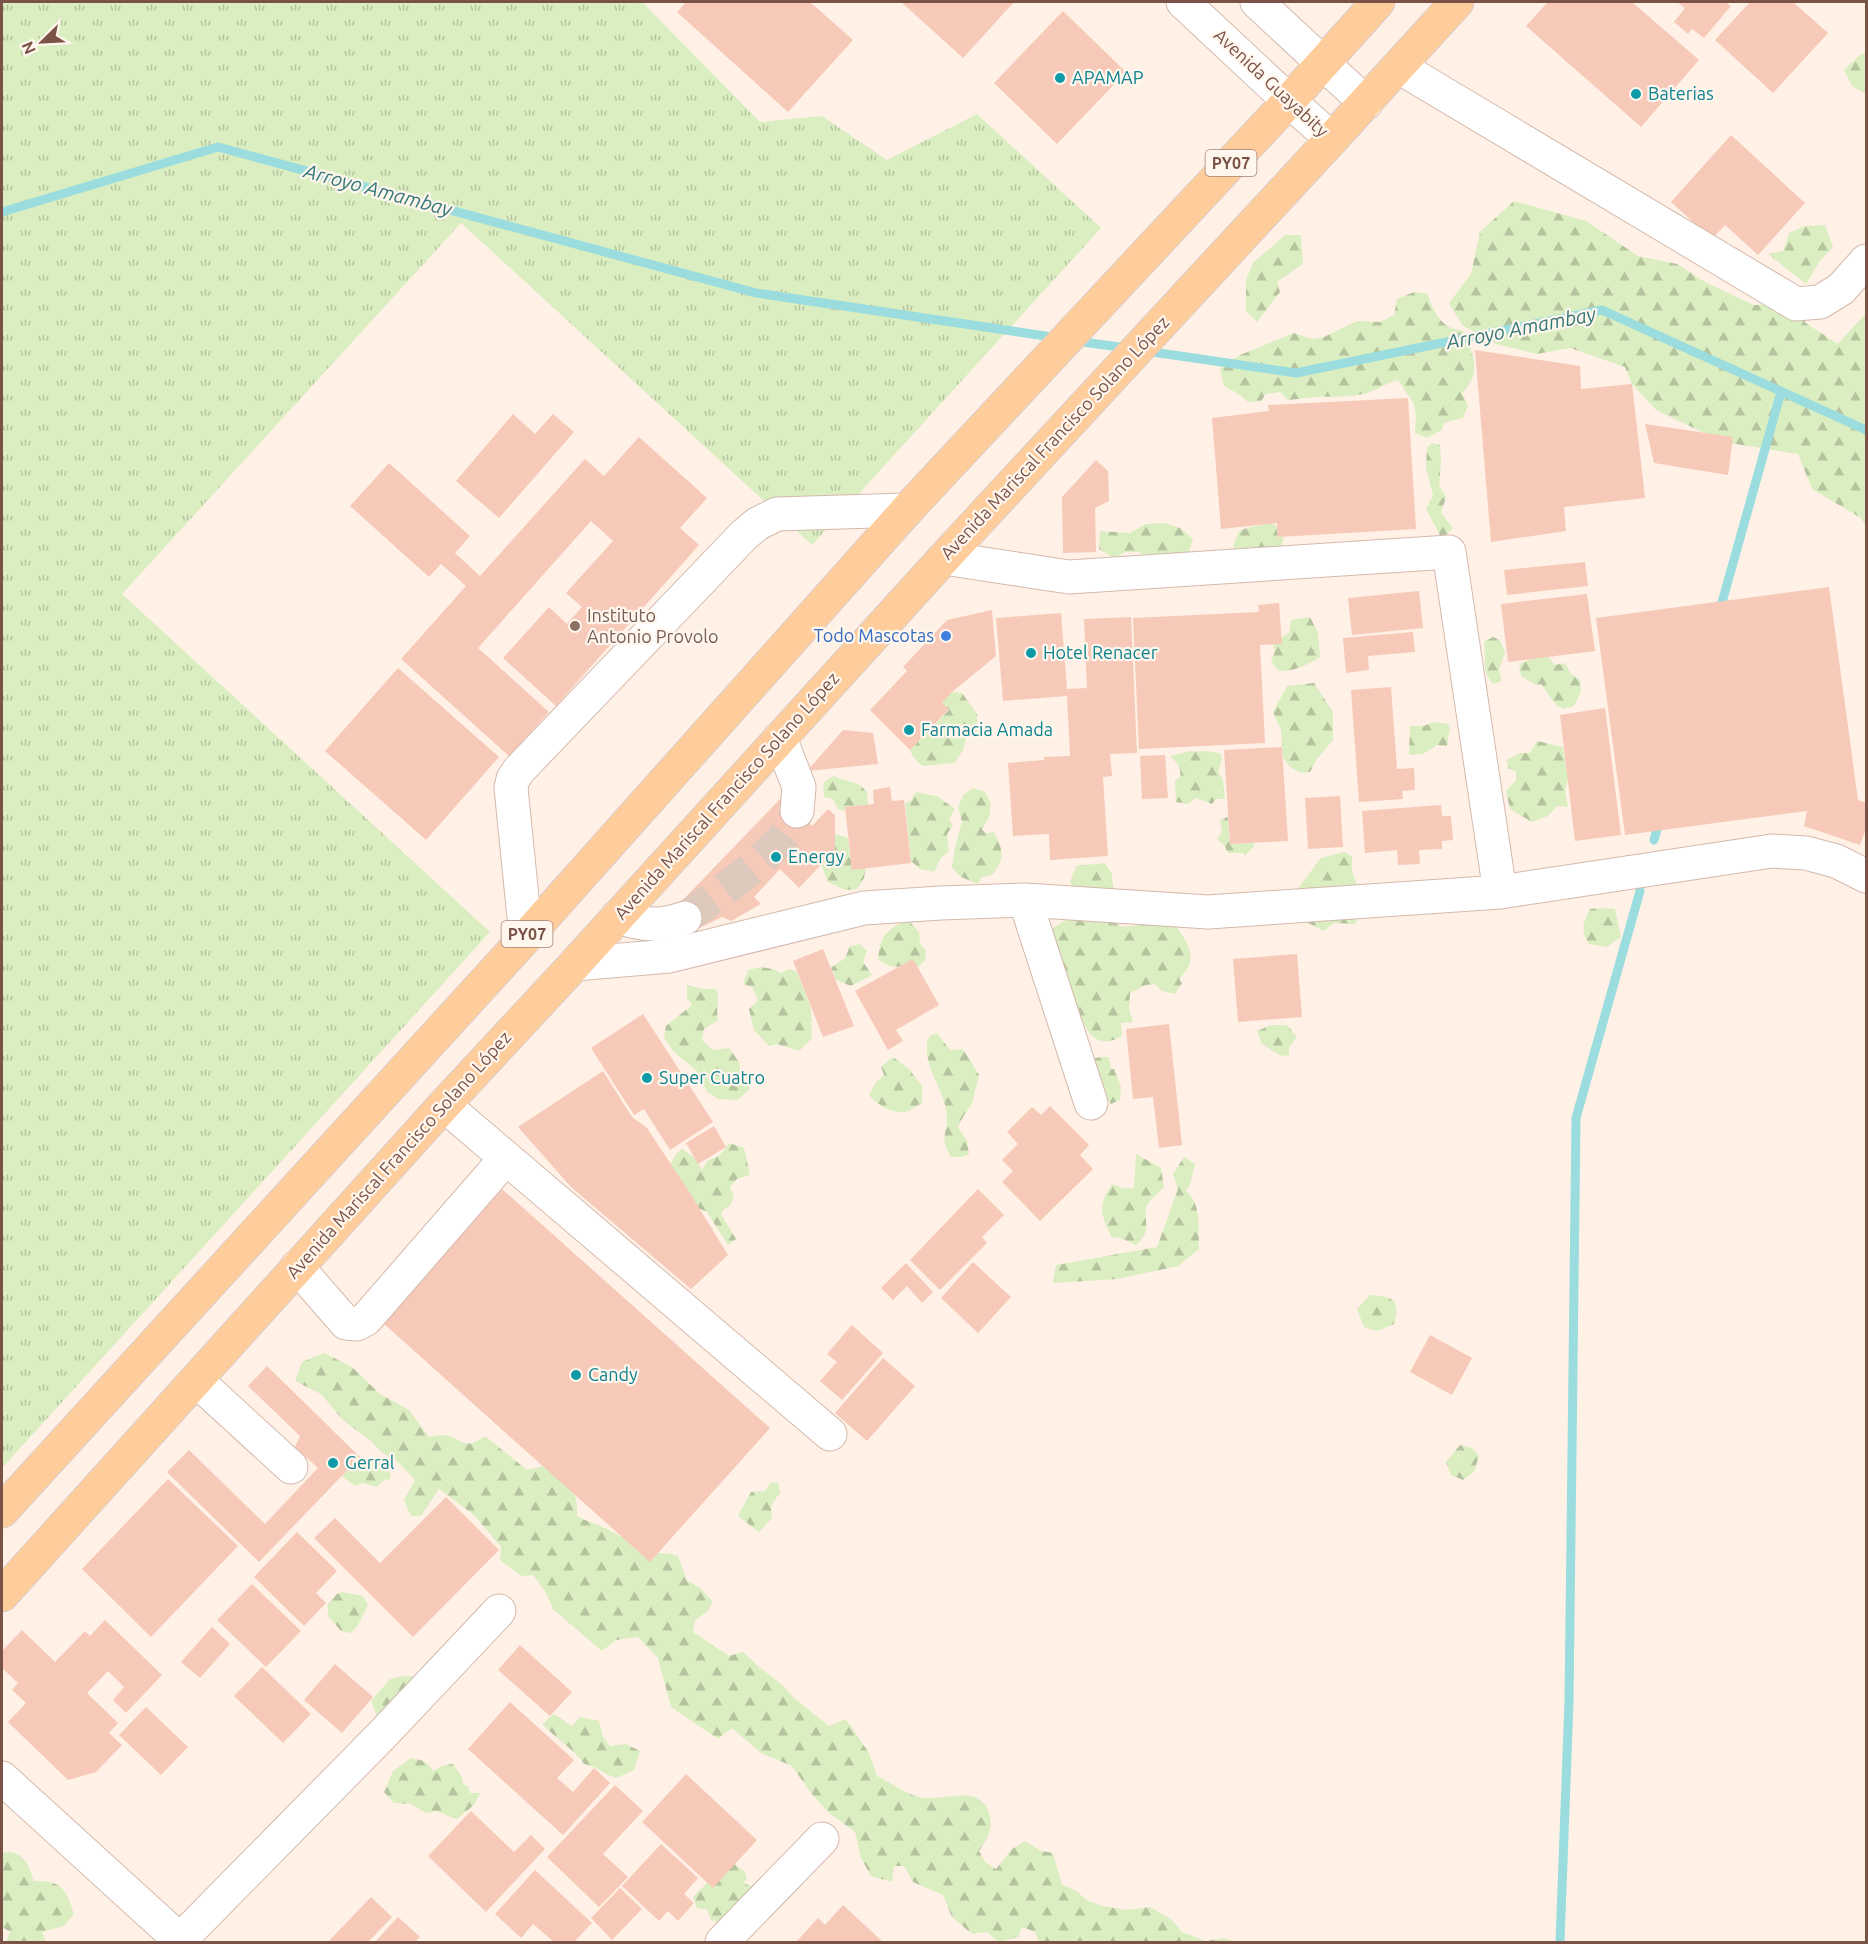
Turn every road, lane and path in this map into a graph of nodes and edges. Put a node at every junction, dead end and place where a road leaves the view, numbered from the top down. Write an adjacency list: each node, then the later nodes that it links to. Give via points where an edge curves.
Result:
1 (1183, 2): 7 (street, Avenida Guayabity)
2 (1257, 2): 5 (street)
3 (1378, 2): 5 (main road, PY07)
4 (1457, 2): 6 (main road, Avenida Mariscal Francisco Solano López)
5 (1323, 63): 7 (main road, PY07); 8 (street)
6 (1399, 67): 8 (main road, Avenida Mariscal Francisco Solano López); 10 (street, via 1796,304 1820,302 1841,289)
7 (1289, 101): 9 (street, Avenida Guayabity); 11 (main road, PY07)
8 (1366, 103): 9 (main road, Avenida Mariscal Francisco Solano López)
9 (1332, 139): 12 (main road, Avenida Mariscal Francisco Solano López)
10 (1866, 261)
11 (907, 510): 20 (main road, PY07); 20 (street, via 777,514 757,524 519,770 511,788)
12 (944, 558): 13 (main road, Avenida Mariscal Francisco Solano López); 16 (street, via 1069,577 1449,552)
13 (780, 738): 14 (street, via 799,787); 18 (main road, Avenida Mariscal Francisco Solano López)
14 (797, 811)
15 (1866, 876): 16 (street, via 1836,861 1806,853 1772,851)
16 (1500, 892): 17 (street, via 1208,912)
17 (1025, 900): 21 (street, via 864,908 669,956); 22 (street)
18 (617, 918): 19 (street, via 642,925); 21 (main road, Avenida Mariscal Francisco Solano López)
19 (685, 918)
20 (526, 937): 29 (main road, PY07)
21 (575, 964): 23 (main road, Avenida Mariscal Francisco Solano López)
22 (1091, 1103)
23 (444, 1105): 24 (street); 25 (main road, Avenida Mariscal Francisco Solano López)
24 (506, 1158): 25 (street, via 366,1319 357,1324 346,1323); 27 (street)
25 (297, 1268): 26 (main road, Avenida Mariscal Francisco Solano López)
26 (196, 1380): 28 (street); 30 (main road, Avenida Mariscal Francisco Solano López)
27 (830, 1434)
28 (291, 1467)
29 (2, 1511)
30 (2, 1595)
31 (499, 1611): 34 (street)
32 (2, 1778): 34 (street)
33 (822, 1839): 35 (street)
34 (181, 1941)
35 (722, 1942)

